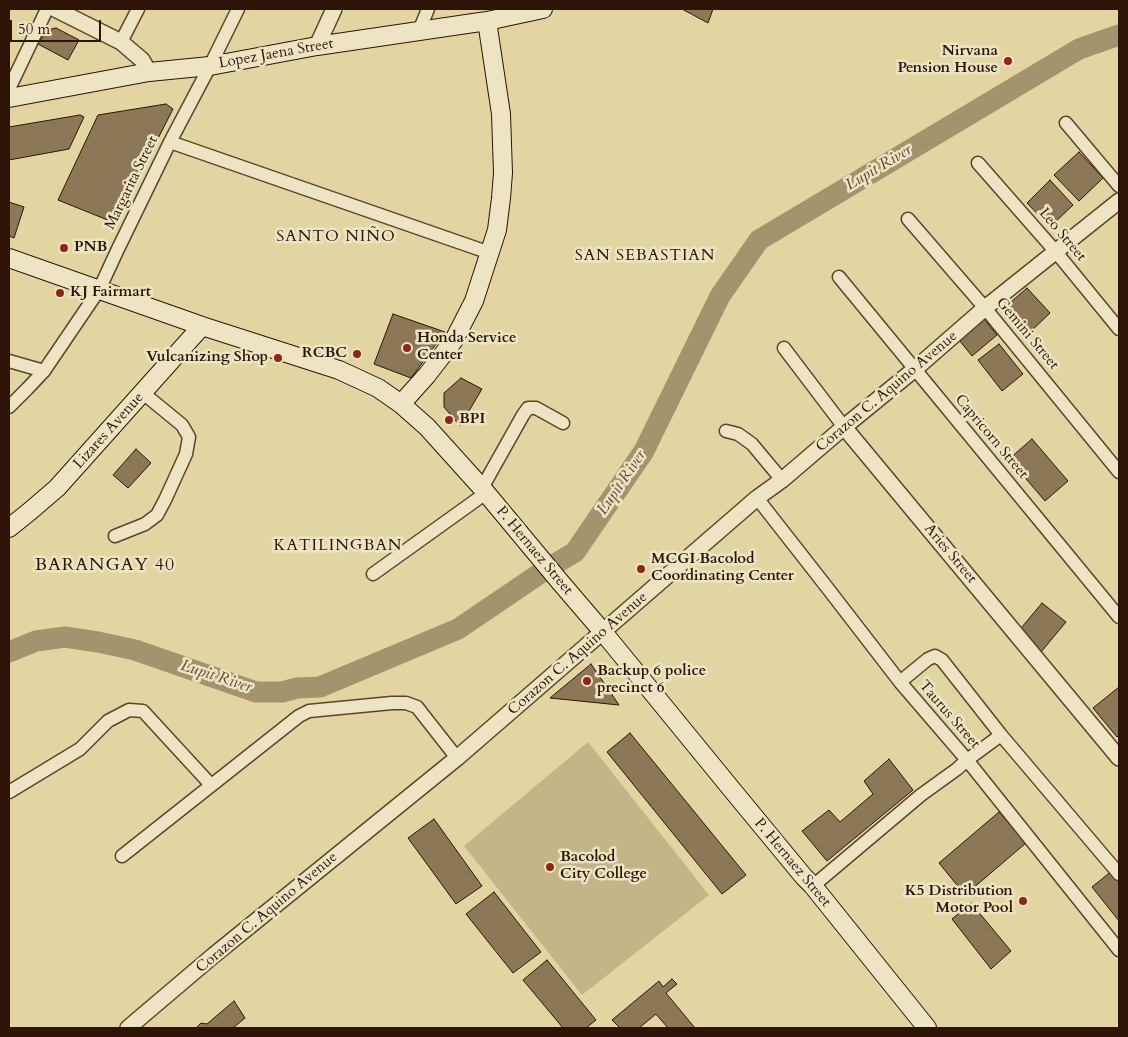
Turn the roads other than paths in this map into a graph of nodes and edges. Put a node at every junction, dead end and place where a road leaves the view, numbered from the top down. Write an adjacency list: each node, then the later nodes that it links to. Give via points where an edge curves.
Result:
1 (47, 9): 14 (street)
2 (55, 9): 10 (street)
3 (138, 9): 10 (street)
4 (238, 9): 12 (street, Margarita Street)
5 (334, 9): 11 (street)
6 (428, 9): 9 (street)
7 (543, 9): 8 (main road, Lopez Jaena Street)
8 (487, 21): 9 (main road, Lopez Jaena Street); 23 (main road, via 501,114 503,173)
9 (419, 31): 11 (main road, Lopez Jaena Street)
10 (121, 42): 13 (street, via 142,60)
11 (317, 46): 12 (main road, Lopez Jaena Street)
12 (210, 66): 13 (main road, Lopez Jaena Street); 17 (street, Margarita Street)
13 (149, 72): 15 (main road, Lopez Jaena Street)
14 (9, 89)
15 (9, 98)
16 (1066, 123): 19 (street)
17 (170, 142): 23 (street); 26 (street, Margarita Street)
18 (978, 163): 22 (street, Leo Street)
19 (1119, 186)
20 (1119, 201): 22 (street, Corazon C. Aquino Avenue)
21 (908, 218): 27 (street, Gemini Street)
22 (1056, 252): 27 (street, Corazon C. Aquino Avenue); 29 (street, Leo Street)
23 (490, 253): 35 (main road, via 474,301 454,340)
24 (9, 258): 26 (main road, P. Hernaez Street)
25 (839, 277): 32 (street, Capricorn Street)
26 (99, 290): 28 (main road, P. Hernaez Street); 33 (street, Margarita Street)
27 (985, 308): 32 (street, Corazon C. Aquino Avenue); 40 (street, Gemini Street)
28 (202, 326): 34 (main road, Lizares Avenue); 35 (main road, P. Hernaez Street, via 339,370 378,388)
29 (1119, 329)
30 (784, 348): 38 (street, Aries Street)
31 (9, 361): 33 (street)
32 (914, 369): 38 (street, Corazon C. Aquino Avenue); 47 (street, Capricorn Street)
33 (44, 370): 36 (street, Margarita Street)
34 (143, 393): 44 (main road, Lizares Avenue, via 57,488); 45 (street, via 182,425 189,437 186,454 157,515 145,524)
35 (401, 404): 42 (main road, P. Hernaez Street)
36 (9, 407)
37 (563, 423): 42 (street, via 536,408 528,408)
38 (844, 427): 41 (street, Corazon C. Aquino Avenue); 52 (street, Aries Street)
39 (726, 431): 41 (street, via 738,434 752,444)
40 (1119, 472)
41 (782, 480): 43 (street, Corazon C. Aquino Avenue)
42 (484, 490): 46 (street); 48 (main road, P. Hernaez Street)
43 (757, 498): 48 (street, Corazon C. Aquino Avenue); 49 (street, Taurus Street)
44 (9, 528)
45 (115, 536)
46 (373, 574)
47 (1119, 617)
48 (603, 632): 51 (street, Corazon C. Aquino Avenue); 58 (main road, P. Hernaez Street)
49 (900, 682): 50 (street, via 935,656 942,660); 53 (street, Taurus Street)
50 (1001, 735): 53 (street); 57 (street)
51 (457, 758): 54 (street, via 417,707 406,703 315,711 300,716); 60 (street, Corazon C. Aquino Avenue)
52 (1119, 758)
53 (967, 760): 58 (street, via 920,794); 59 (street, Taurus Street)
54 (211, 786): 55 (street, via 142,711 128,710 108,721 80,749); 56 (street)
55 (9, 792)
56 (122, 856)
57 (1119, 874)
58 (813, 886): 61 (main road, P. Hernaez Street)
59 (1119, 950)
60 (128, 1028)
61 (927, 1028)

